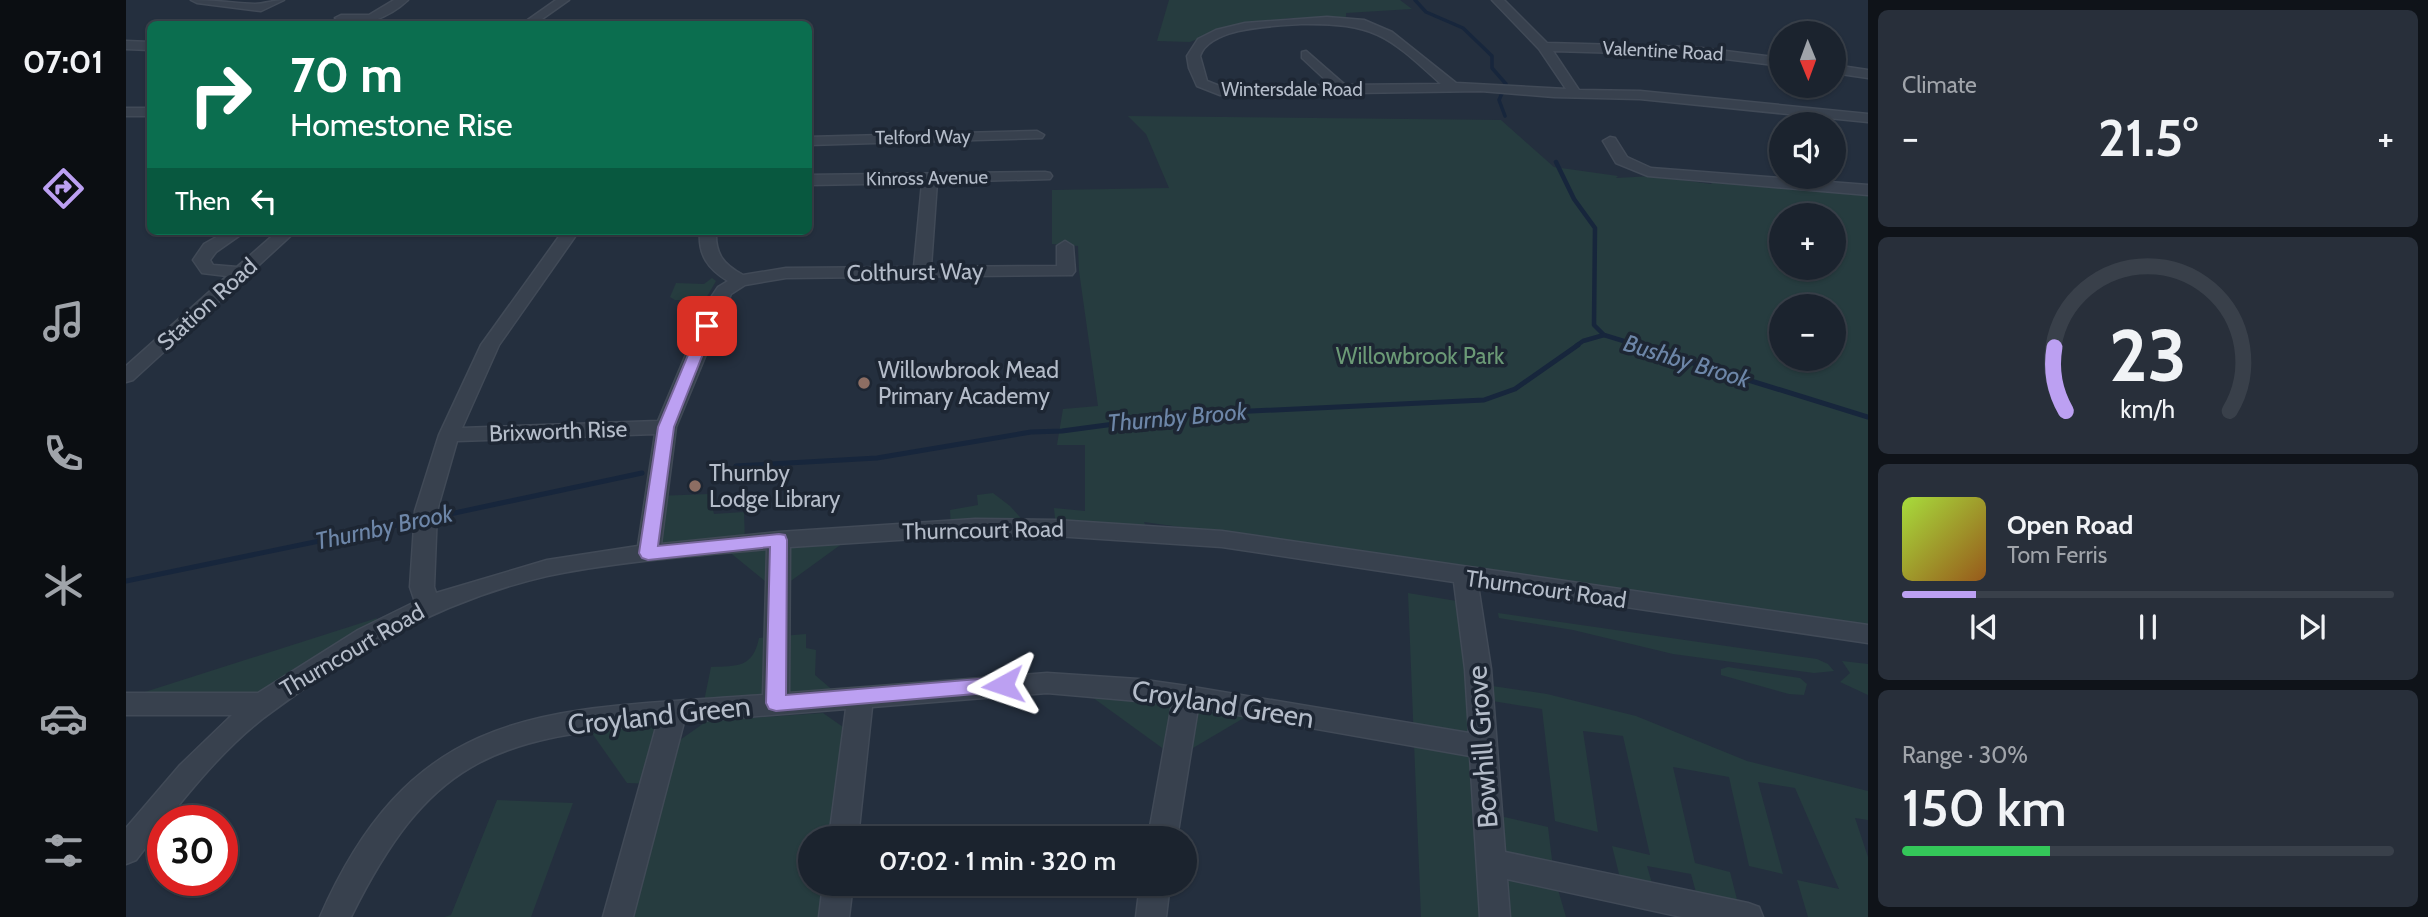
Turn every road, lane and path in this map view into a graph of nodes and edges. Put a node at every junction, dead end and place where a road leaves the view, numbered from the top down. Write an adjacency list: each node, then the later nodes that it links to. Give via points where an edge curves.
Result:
1 (197, 0): 2 (street, via 261,8)
2 (278, 0)
3 (402, 0): 8 (street)
4 (549, 0): 10 (street)
5 (563, 0): 10 (street)
6 (1498, 0): 13 (street)
7 (341, 18): 8 (street)
8 (371, 19): 9 (street)
9 (392, 21)
10 (527, 21)
11 (126, 45): 12 (street)
12 (147, 46)
13 (1544, 47): 15 (street, Valentine Road, via 1669,50); 20 (street)
14 (1306, 55): 19 (street)
15 (1769, 60)
16 (1846, 71): 17 (street)
17 (1868, 74)
18 (1452, 87): 19 (street, Wintersdale Road); 19 (street, Wintersdale Road, via 1387,34 1349,21 1321,19 1236,30 1210,38 1194,52 1202,83 1213,89); 20 (street, Wintersdale Road)
19 (1342, 89)
20 (1575, 93): 23 (street, Wintersdale Road, via 1666,97)
21 (126, 112): 22 (street)
22 (147, 112)
23 (1868, 118)
24 (1037, 135): 25 (street, Telford Way)
25 (812, 141)
26 (1610, 141): 30 (street, via 1621,160 1648,172)
27 (1045, 176): 28 (street, Kinross Avenue)
28 (930, 178): 29 (street, Kinross Avenue); 36 (street)
29 (812, 180)
30 (1868, 190)
31 (231, 235): 37 (street, via 210,248 201,260 208,269)
32 (284, 235): 37 (street, Station Road)
33 (568, 235): 41 (street, via 490,345)
34 (708, 235): 38 (street, via 709,257)
35 (1065, 246): 36 (street, Colthurst Way, via 1066,271)
36 (922, 272): 38 (street, Colthurst Way, via 786,273)
37 (243, 273): 39 (street, Station Road)
38 (740, 281): 40 (street, via 724,290 717,302)
39 (126, 376)
40 (666, 427): 41 (street, Brixworth Rise); 43 (street)
41 (449, 435): 45 (street, via 425,521 422,587)
42 (779, 540): 43 (street, Thurncourt Road); 44 (street, Thurncourt Road, via 975,527 1056,528 1222,539); 49 (street)
43 (648, 553): 45 (street, Thurncourt Road, via 514,576)
44 (1465, 577): 46 (street, Thurncourt Road); 53 (street, Bowhill Grove)
45 (428, 606): 51 (street, Thurncourt Road, via 367,636)
46 (1868, 634)
47 (1187, 696): 48 (street, Croyland Green, via 1048,683); 53 (street, Croyland Green); 55 (street)
48 (860, 699): 49 (street, Croyland Green); 54 (street)
49 (776, 703): 52 (street, Croyland Green)
50 (126, 704): 51 (street, Thurncourt Road)
51 (262, 704): 56 (street, via 159,804)
52 (673, 714): 60 (street, Croyland Green, via 588,719 527,731 466,755 431,779 399,810 369,851); 61 (street)
53 (1483, 747): 57 (street, Bowhill Grove)
54 (845, 826)
55 (1164, 826)
56 (126, 851)
57 (1491, 862): 64 (street, Bowhill Grove); 65 (street)
58 (837, 896): 62 (street)
59 (1153, 896): 63 (street)
60 (335, 917)
61 (618, 917)
62 (834, 917)
63 (1151, 917)
64 (1495, 917)
65 (1748, 917)

